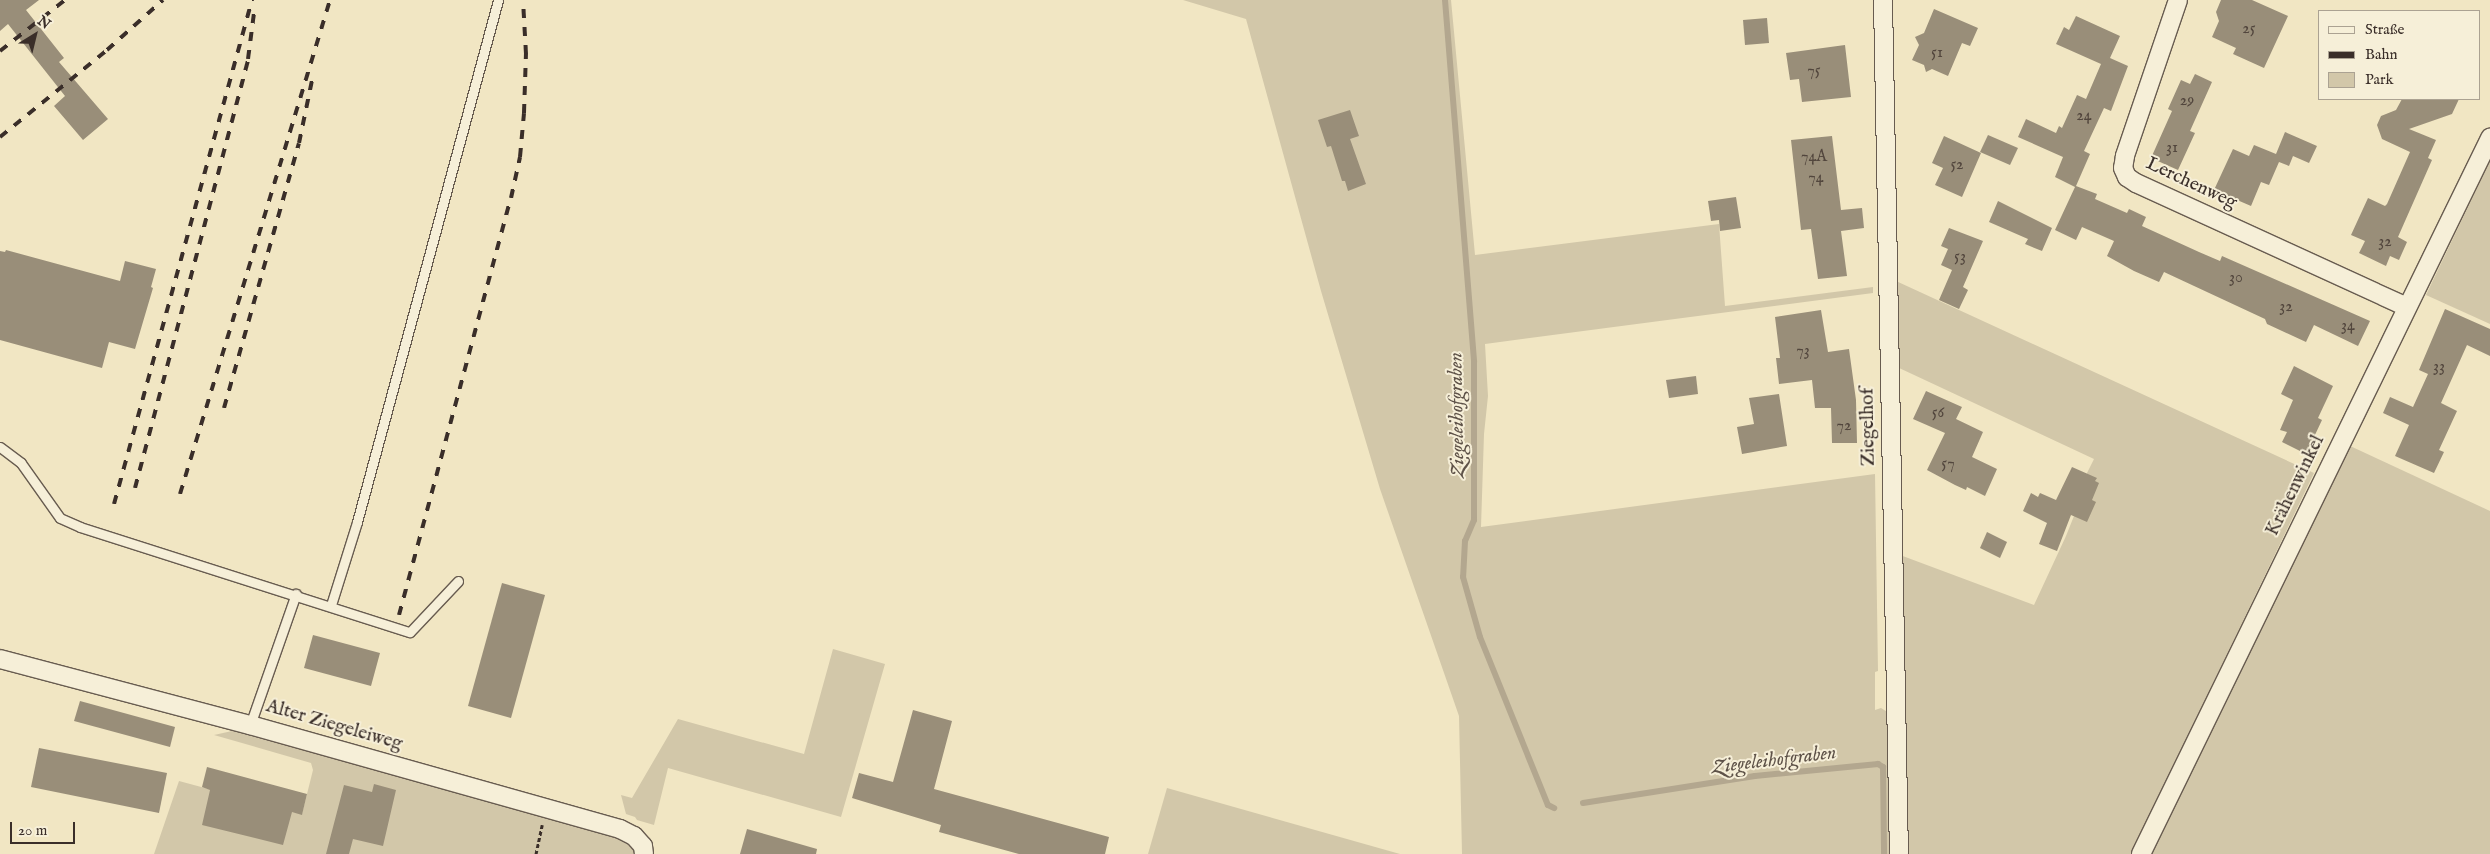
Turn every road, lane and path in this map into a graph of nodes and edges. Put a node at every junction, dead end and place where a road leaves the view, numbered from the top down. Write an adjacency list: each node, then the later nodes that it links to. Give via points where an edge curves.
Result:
1 (498, 0): 9 (lane, via 357,522)
2 (1883, 0): 15 (street, Ziegelhof)
3 (2178, 0): 5 (street, Lerchenweg, via 2125,156 2127,177)
4 (2490, 138): 5 (street, Krähenwinkel)
5 (2407, 307): 16 (street, Krähenwinkel)
6 (0, 446): 8 (lane, via 21,463 60,518)
7 (458, 581): 9 (lane, via 410,632)
8 (296, 594): 9 (lane); 11 (lane)
9 (331, 605)
10 (0, 659): 11 (street, Alter Ziegeleiweg)
11 (250, 725): 12 (street, Alter Ziegeleiweg)
12 (546, 808): 13 (path); 14 (street, Alter Ziegeleiweg, via 634,836 643,846)
13 (536, 854)
14 (644, 854)
15 (1899, 854)
16 (2141, 854)

